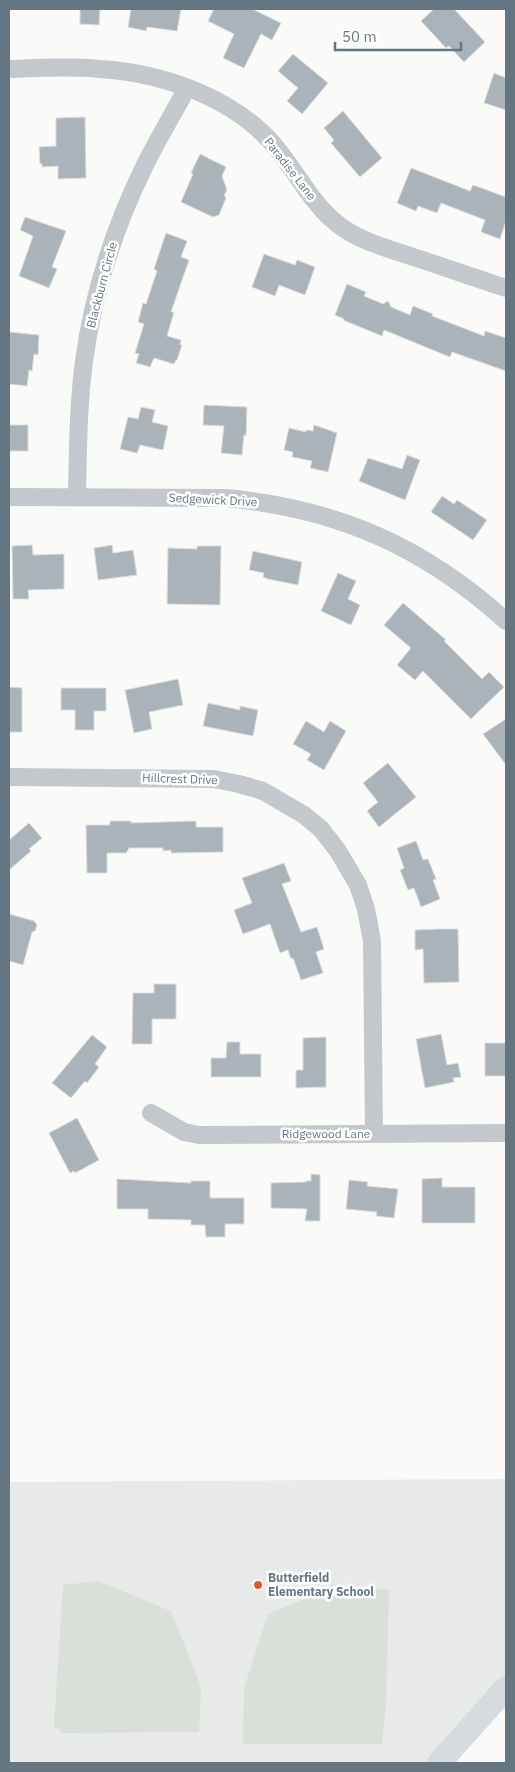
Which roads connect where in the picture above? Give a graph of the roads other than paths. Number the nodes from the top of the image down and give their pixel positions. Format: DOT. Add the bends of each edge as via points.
graph roads {
  1 [pos="9,68"];
  2 [pos="187,88"];
  3 [pos="506,288"];
  4 [pos="9,497"];
  5 [pos="77,497"];
  6 [pos="506,621"];
  7 [pos="9,778"];
  8 [pos="152,1113"];
  9 [pos="506,1132"];
  10 [pos="374,1134"];
  11 [pos="506,1688"];
  12 [pos="439,1763"];
  1 -- 2 [label="street, Paradise Lane" via="100,69 143,74"];
  2 -- 3 [label="street, Paradise Lane" via="246,118 273,144 322,210 343,228 379,245"];
  2 -- 5 [label="street, Blackburn Circle" via="145,165 121,220 96,302 84,359 79,410"];
  4 -- 5 [label="street, Sedgewick Drive"];
  5 -- 6 [label="street, Sedgewick Drive" via="226,498 302,510 356,526 409,550 478,595"];
  7 -- 10 [label="street, Hillcrest Drive" via="214,779 263,791 304,814 321,829 358,885 372,941"];
  8 -- 10 [label="street, Ridgewood Lane" via="184,1132 199,1135"];
  9 -- 10 [label="street, Ridgewood Lane"];
  11 -- 12 [label="main road"];
}
